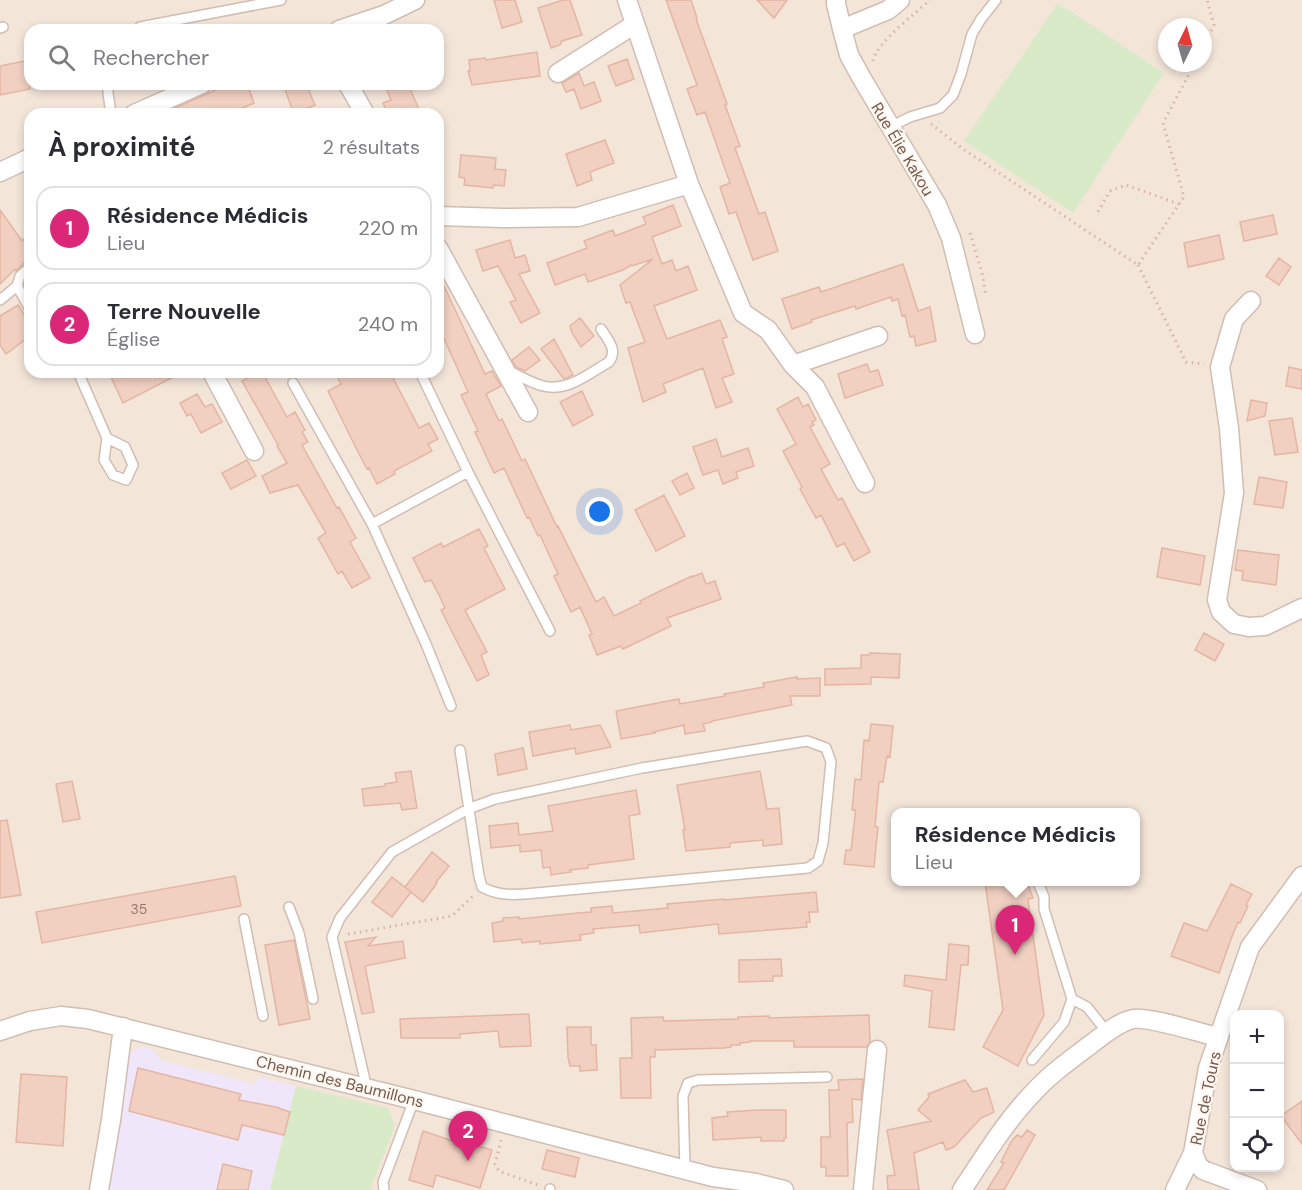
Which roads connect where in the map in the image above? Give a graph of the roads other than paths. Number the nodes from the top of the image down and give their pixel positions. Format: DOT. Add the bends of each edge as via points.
graph roads {
  1 [pos="281,0"];
  2 [pos="415,0"];
  3 [pos="627,0"];
  4 [pos="836,0"];
  5 [pos="900,0"];
  6 [pos="996,0"];
  7 [pos="156,24"];
  8 [pos="357,24"];
  9 [pos="635,24"];
  10 [pos="842,29"];
  11 [pos="558,73"];
  12 [pos="108,90"];
  13 [pos="188,90"];
  14 [pos="351,90"];
  15 [pos="110,108"];
  16 [pos="148,108"];
  17 [pos="362,108"];
  18 [pos="890,127"];
  19 [pos="24,161"];
  20 [pos="0,172"];
  21 [pos="689,184"];
  22 [pos="444,216"];
  23 [pos="444,259"];
  24 [pos="24,272"];
  25 [pos="17,286"];
  26 [pos="24,298"];
  27 [pos="0,300"];
  28 [pos="1251,301"];
  29 [pos="601,329"];
  30 [pos="975,334"];
  31 [pos="878,336"];
  32 [pos="793,365"];
  33 [pos="505,369"];
  34 [pos="81,378"];
  35 [pos="215,378"];
  36 [pos="423,378"];
  37 [pos="293,383"];
  38 [pos="528,412"];
  39 [pos="107,438"];
  40 [pos="254,451"];
  41 [pos="468,472"];
  42 [pos="865,483"];
  43 [pos="372,524"];
  44 [pos="1302,609"];
  45 [pos="550,631"];
  46 [pos="451,706"];
  47 [pos="460,750"];
  48 [pos="468,809"];
  49 [pos="1302,876"];
  50 [pos="1040,886"];
  51 [pos="289,907"];
  52 [pos="244,919"];
  53 [pos="313,999"];
  54 [pos="1072,999"];
  55 [pos="263,1016"];
  56 [pos="123,1027"];
  57 [pos="0,1028"];
  58 [pos="1107,1032"];
  59 [pos="1218,1038"];
  60 [pos="877,1050"];
  61 [pos="1032,1059"];
  62 [pos="827,1077"];
  63 [pos="367,1089"];
  64 [pos="414,1100"];
  65 [pos="1193,1153"];
  66 [pos="685,1170"];
  67 [pos="713,1177"];
  68 [pos="99,1190"];
  69 [pos="384,1190"];
  70 [pos="747,1190"];
  71 [pos="784,1190"];
  72 [pos="863,1190"];
  73 [pos="962,1190"];
  74 [pos="1175,1190"];
  75 [pos="1257,1190"];
  1 -- 7 [label="lane"];
  2 -- 8 [label="street"];
  3 -- 9 [label="street"];
  4 -- 10 [label="street, Rue Élie Kakou"];
  5 -- 10 [label="street" via="888,10"];
  6 -- 18 [label="lane" via="972,34 953,95 940,108"];
  9 -- 11 [label="street"];
  9 -- 21 [label="street"];
  10 -- 18 [label="street, Rue Élie Kakou" via="849,55"];
  12 -- 15 [label="lane"];
  13 -- 16 [label="street"];
  14 -- 17 [label="street"];
  18 -- 30 [label="street, Rue Élie Kakou" via="937,206 951,238"];
  19 -- 20 [label="street"];
  21 -- 22 [label="street" via="578,217"];
  21 -- 32 [label="street" via="743,313 768,330"];
  23 -- 33 [label="street"];
  24 -- 25 [label="lane"];
  25 -- 26 [label="lane"];
  25 -- 27 [label="lane"];
  28 -- 44 [label="street" via="1234,319 1220,367 1234,493 1217,600 1221,612 1234,624 1265,626"];
  29 -- 33 [label="lane" via="613,347 613,356 572,384 556,388 541,385"];
  31 -- 32 [label="street"];
  32 -- 42 [label="street" via="815,387"];
  33 -- 38 [label="street"];
  34 -- 39 [label="lane"];
  35 -- 40 [label="street"];
  36 -- 41 [label="lane"];
  37 -- 43 [label="lane"];
  41 -- 43 [label="lane"];
  41 -- 45 [label="lane"];
  43 -- 46 [label="lane"];
  47 -- 48 [label="lane"];
  48 -- 48 [label="lane" via="482,887 502,895 808,868 819,861 823,843 831,762 826,748 807,741 642,768"];
  48 -- 63 [label="lane" via="392,852 340,918 332,937"];
  49 -- 59 [label="street, Rue de Tours" via="1250,947"];
  50 -- 54 [label="lane"];
  51 -- 53 [label="lane" via="299,933"];
  52 -- 55 [label="lane"];
  54 -- 58 [label="lane" via="1087,1007"];
  54 -- 61 [label="lane" via="1064,1022"];
  56 -- 57 [label="street, Chemin des Baumillons" via="61,1016"];
  56 -- 63 [label="street, Chemin des Baumillons"];
  56 -- 68 [label="street"];
  58 -- 59 [label="street" via="1133,1019"];
  58 -- 73 [label="street" via="1034,1091"];
  59 -- 65 [label="street, Rue de Tours" via="1208,1068"];
  60 -- 72 [label="street"];
  62 -- 66 [label="lane" via="688,1083 683,1096"];
  63 -- 64 [label="street, Chemin des Baumillons"];
  64 -- 66 [label="street, Chemin des Baumillons"];
  64 -- 69 [label="lane" via="383,1182"];
  65 -- 74 [label="street"];
  65 -- 75 [label="street, Rue de Tours" via="1203,1170"];
  66 -- 67 [label="street, Chemin des Baumillons"];
  67 -- 70 [label="street, Chemin des Baumillons"];
  67 -- 71 [label="street, Chemin des Baumillons"];
}
